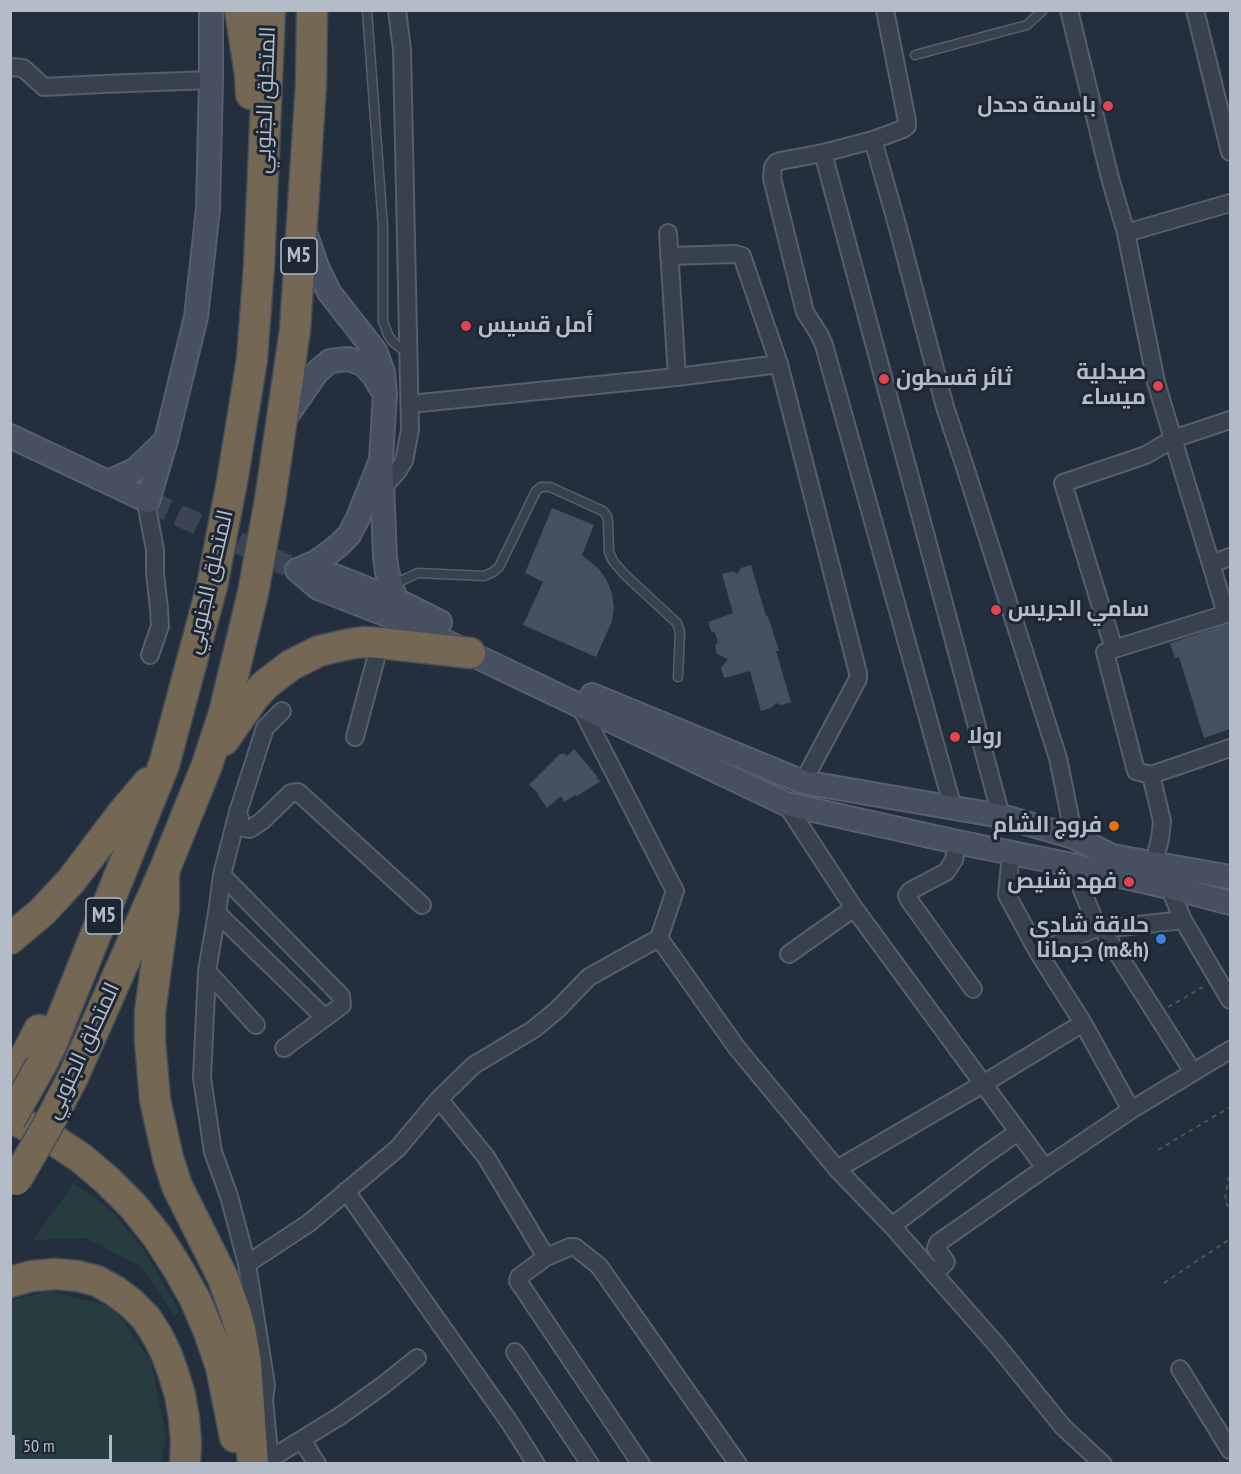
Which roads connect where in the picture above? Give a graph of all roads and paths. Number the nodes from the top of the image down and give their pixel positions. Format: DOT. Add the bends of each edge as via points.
graph roads {
  1 [pos="211,10"];
  2 [pos="240,10"];
  3 [pos="270,10"];
  4 [pos="312,10"];
  5 [pos="320,10"];
  6 [pos="367,10"];
  7 [pos="397,10"];
  8 [pos="885,10"];
  9 [pos="1043,10"];
  10 [pos="1068,10"];
  11 [pos="1195,10"];
  12 [pos="915,55"];
  13 [pos="10,67"];
  14 [pos="211,80"];
  15 [pos="311,84"];
  16 [pos="873,140"];
  17 [pos="1230,152"];
  18 [pos="823,153"];
  19 [pos="1230,203"];
  20 [pos="302,224"];
  21 [pos="668,233"];
  22 [pos="1126,233"];
  23 [pos="669,256"];
  24 [pos="259,266"];
  25 [pos="409,354"];
  26 [pos="779,364"];
  27 [pos="677,377"];
  28 [pos="385,394"];
  29 [pos="410,404"];
  30 [pos="1230,420"];
  31 [pos="281,425"];
  32 [pos="10,436"];
  33 [pos="1173,439"];
  34 [pos="166,440"];
  35 [pos="381,459"];
  36 [pos="108,482"];
  37 [pos="383,487"];
  38 [pos="148,501"];
  39 [pos="1230,557"];
  40 [pos="1210,564"];
  41 [pos="297,570"];
  42 [pos="393,592"];
  43 [pos="380,643"];
  44 [pos="1114,650"];
  45 [pos="470,653"];
  46 [pos="150,655"];
  47 [pos="678,677"];
  48 [pos="580,706"];
  49 [pos="282,711"];
  50 [pos="355,737"];
  51 [pos="1230,748"];
  52 [pos="164,765"];
  53 [pos="207,765"];
  54 [pos="1151,775"];
  55 [pos="803,782"];
  56 [pos="850,791"];
  57 [pos="786,804"];
  58 [pos="954,808"];
  59 [pos="238,812"];
  60 [pos="842,816"];
  61 [pos="1000,816"];
  62 [pos="1074,837"];
  63 [pos="957,842"];
  64 [pos="1011,853"];
  65 [pos="1154,863"];
  66 [pos="1072,865"];
  67 [pos="164,871"];
  68 [pos="222,875"];
  69 [pos="1230,877"];
  70 [pos="1169,887"];
  71 [pos="1230,903"];
  72 [pos="422,905"];
  73 [pos="854,908"];
  74 [pos="217,913"];
  75 [pos="1183,920"];
  76 [pos="1099,928"];
  77 [pos="659,938"];
  78 [pos="10,939"];
  79 [pos="1038,952"];
  80 [pos="789,954"];
  81 [pos="207,971"];
  82 [pos="1218,978"];
  83 [pos="973,989"];
  84 [pos="1230,1000"];
  85 [pos="1156,1014"];
  86 [pos="324,1018"];
  87 [pos="1083,1023"];
  88 [pos="256,1025"];
  89 [pos="284,1048"];
  90 [pos="1230,1050"];
  91 [pos="24,1072"];
  92 [pos="1193,1072"];
  93 [pos="983,1084"];
  94 [pos="439,1099"];
  95 [pos="1230,1107"];
  96 [pos="1131,1110"];
  97 [pos="10,1119"];
  98 [pos="1018,1132"];
  99 [pos="1158,1150"];
  100 [pos="1045,1168"];
  101 [pos="837,1169"];
  102 [pos="1230,1177"];
  103 [pos="13,1185"];
  104 [pos="346,1191"];
  105 [pos="1230,1210"];
  106 [pos="892,1226"];
  107 [pos="1230,1239"];
  108 [pos="546,1257"];
  109 [pos="247,1264"];
  110 [pos="934,1274"];
  111 [pos="10,1282"];
  112 [pos="1164,1283"];
  113 [pos="515,1352"];
  114 [pos="417,1358"];
  115 [pos="1180,1369"];
  116 [pos="257,1406"];
  117 [pos="302,1440"];
  118 [pos="1230,1450"];
  119 [pos="264,1462"];
  120 [pos="185,1464"];
  121 [pos="239,1464"];
  122 [pos="317,1464"];
  123 [pos="536,1464"];
  124 [pos="590,1464"];
  125 [pos="641,1464"];
  126 [pos="738,1464"];
  127 [pos="1103,1464"];
  1 -- 14 [label="main road"];
  2 -- 24 [label="highway" via="250,75"];
  3 -- 24 [label="highway, المتحلق الجنوبي / M5"];
  4 -- 15 [label="highway, المتحلق الجنوبي / M5"];
  5 -- 15 [label="highway"];
  6 -- 25 [label="lane" via="382,227 383,321 393,342"];
  7 -- 25 [label="street" via="402,50"];
  8 -- 16 [label="street" via="908,123 903,129"];
  9 -- 12 [label="lane" via="1027,25"];
  10 -- 22 [label="street"];
  11 -- 17 [label="street"];
  13 -- 14 [label="street" via="23,68 44,87"];
  14 -- 34 [label="main road" via="208,209 196,317"];
  15 -- 20 [label="highway, المتحلق الجنوبي / M5"];
  16 -- 18 [label="street"];
  16 -- 62 [label="street" via="945,407 1058,758"];
  18 -- 58 [label="street" via="780,161 773,167 771,178 805,312 824,345"];
  18 -- 61 [label="street"];
  19 -- 22 [label="street"];
  20 -- 28 [label="main road, المتحلق الجنوبي" via="329,291 375,351 383,372"];
  20 -- 31 [label="highway, المتحلق الجنوبي / M5" via="295,330"];
  21 -- 23 [label="street"];
  22 -- 33 [label="street" via="1156,382"];
  23 -- 26 [label="street" via="742,256"];
  23 -- 27 [label="street"];
  24 -- 52 [label="highway, المتحلق الجنوبي / M5, bridge" via="252,359 233,476 212,586"];
  25 -- 29 [label="street"];
  26 -- 27 [label="street"];
  26 -- 55 [label="street" via="858,673"];
  27 -- 29 [label="street"];
  28 -- 31 [label="main road, المتحلق الجنوبي" via="363,364 348,359 330,361 317,372"];
  28 -- 35 [label="main road"];
  29 -- 37 [label="street" via="404,461"];
  30 -- 33 [label="street"];
  31 -- 53 [label="highway, المتحلق الجنوبي / M5, bridge" via="253,593"];
  32 -- 36 [label="main road"];
  33 -- 40 [label="street"];
  33 -- 44 [label="street" via="1146,455 1063,483"];
  34 -- 36 [label="main road" via="135,470"];
  34 -- 38 [label="main road"];
  35 -- 37 [label="main road"];
  35 -- 41 [label="main road" via="349,535 329,554"];
  36 -- 38 [label="main road"];
  37 -- 42 [label="main road" via="385,557"];
  38 -- 46 [label="street" via="160,626"];
  39 -- 40 [label="street"];
  40 -- 44 [label="street" via="1226,614"];
  41 -- 42 [label="main road" via="327,573"];
  41 -- 45 [label="main road" via="318,588 387,613"];
  42 -- 47 [label="lane" via="418,573 484,576 493,572 536,491 550,487 603,510 609,522 609,552 613,561 677,623"];
  42 -- 55 [label="main road" via="477,641 583,692"];
  43 -- 45 [label="highway"];
  43 -- 50 [label="street"];
  43 -- 53 [label="highway" via="326,649 277,674 254,697"];
  44 -- 54 [label="street" via="1105,652 1136,771"];
  45 -- 48 [label="main road"];
  48 -- 57 [label="main road"];
  48 -- 77 [label="street" via="675,891"];
  49 -- 59 [label="street" via="265,728"];
  51 -- 54 [label="street"];
  52 -- 78 [label="highway" via="71,881"];
  52 -- 91 [label="highway, المتحلق الجنوبي / M5" via="52,1043"];
  53 -- 67 [label="highway, المتحلق الجنوبي / M5"];
  54 -- 65 [label="street" via="1162,821"];
  55 -- 56 [label="main road"];
  56 -- 58 [label="main road"];
  56 -- 60 [label="main road"];
  57 -- 60 [label="main road"];
  57 -- 73 [label="street"];
  58 -- 61 [label="main road"];
  59 -- 68 [label="street"];
  59 -- 72 [label="street" via="241,824 250,829 291,792 298,792"];
  60 -- 63 [label="main road"];
  61 -- 62 [label="main road"];
  62 -- 65 [label="main road" via="1113,856"];
  63 -- 64 [label="main road"];
  63 -- 83 [label="street" via="954,860 946,872 907,895"];
  64 -- 66 [label="main road"];
  64 -- 79 [label="street" via="1007,895"];
  65 -- 69 [label="main road"];
  66 -- 70 [label="main road"];
  66 -- 76 [label="street"];
  67 -- 103 [label="highway, المتحلق الجنوبي / M5, bridge" via="73,1077"];
  67 -- 116 [label="highway" via="164,909 150,1012 155,1100 177,1186 223,1278 235,1311"];
  68 -- 74 [label="street"];
  68 -- 86 [label="street" via="341,996 342,1005"];
  70 -- 71 [label="main road"];
  70 -- 75 [label="street"];
  73 -- 80 [label="street"];
  73 -- 93 [label="street"];
  74 -- 81 [label="street"];
  74 -- 86 [label="street"];
  75 -- 76 [label="street"];
  75 -- 82 [label="street"];
  76 -- 79 [label="street"];
  76 -- 85 [label="street"];
  77 -- 94 [label="street" via="589,977 534,1029 474,1065"];
  77 -- 101 [label="street" via="737,1048"];
  79 -- 87 [label="street"];
  81 -- 88 [label="street"];
  81 -- 109 [label="street" via="201,1077 213,1152"];
  82 -- 84 [label="street"];
  82 -- 85 [label="path"];
  85 -- 92 [label="street"];
  86 -- 89 [label="street"];
  87 -- 93 [label="street"];
  87 -- 96 [label="street"];
  90 -- 92 [label="street"];
  91 -- 97 [label="highway, المتحلق الجنوبي / M5, bridge"];
  92 -- 96 [label="street"];
  93 -- 98 [label="street"];
  93 -- 101 [label="street"];
  94 -- 104 [label="street" via="398,1148"];
  94 -- 108 [label="street" via="486,1157"];
  95 -- 99 [label="path"];
  96 -- 100 [label="street"];
  97 -- 121 [label="highway" via="81,1158 134,1207 157,1236 195,1299 209,1332 221,1367"];
  98 -- 100 [label="street"];
  98 -- 106 [label="street"];
  100 -- 110 [label="street" via="938,1244 936,1248 946,1262"];
  101 -- 106 [label="street"];
  102 -- 105 [label="path" via="1225,1200"];
  104 -- 109 [label="street" via="309,1223"];
  104 -- 123 [label="street"];
  106 -- 110 [label="street"];
  107 -- 112 [label="path"];
  108 -- 125 [label="street" via="518,1281"];
  108 -- 126 [label="street" via="575,1247 599,1266"];
  109 -- 116 [label="street" via="266,1385"];
  110 -- 127 [label="street" via="1063,1427"];
  111 -- 120 [label="highway" via="55,1274 98,1281 146,1318 166,1353 180,1395"];
  113 -- 124 [label="street"];
  114 -- 117 [label="street"];
  115 -- 118 [label="street"];
  116 -- 119 [label="highway"];
  117 -- 119 [label="street"];
  117 -- 122 [label="street"];
}
